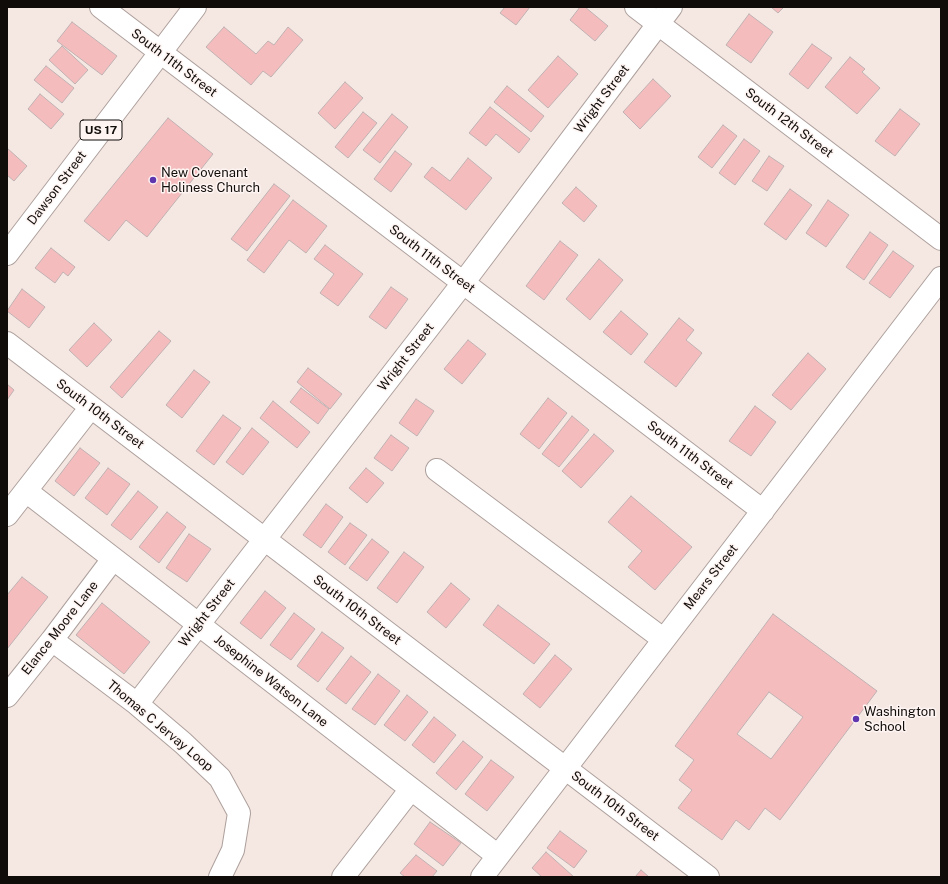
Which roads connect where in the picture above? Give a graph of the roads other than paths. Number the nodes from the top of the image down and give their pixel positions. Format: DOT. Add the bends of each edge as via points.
graph roads {
  1 [pos="102,7"];
  2 [pos="195,7"];
  3 [pos="636,7"];
  4 [pos="665,15"];
  5 [pos="161,52"];
  6 [pos="941,239"];
  7 [pos="7,254"];
  8 [pos="941,278"];
  9 [pos="463,282"];
  10 [pos="7,343"];
  11 [pos="91,407"];
  12 [pos="437,470"];
  13 [pos="26,491"];
  14 [pos="763,511"];
  15 [pos="7,515"];
  16 [pos="264,539"];
  17 [pos="113,559"];
  18 [pos="198,625"];
  19 [pos="663,639"];
  20 [pos="52,640"];
  21 [pos="7,696"];
  22 [pos="137,704"];
  23 [pos="564,768"];
  24 [pos="411,789"];
  25 [pos="498,856"];
  26 [pos="220,877"];
  27 [pos="343,877"];
  28 [pos="482,877"];
  29 [pos="708,877"];
  1 -- 5 [label="street, South 11th Street"];
  2 -- 5 [label="street, Dawson Street / US 17"];
  3 -- 4 [label="street, South 12th Street"];
  4 -- 6 [label="street, South 12th Street"];
  4 -- 9 [label="street, Wright Street"];
  5 -- 7 [label="street, Dawson Street / US 17"];
  5 -- 9 [label="street, South 11th Street"];
  8 -- 14 [label="street, Mears Street"];
  9 -- 14 [label="street, South 11th Street"];
  9 -- 16 [label="street, Wright Street"];
  10 -- 11 [label="street, South 10th Street"];
  11 -- 13 [label="street"];
  11 -- 16 [label="street, South 10th Street"];
  12 -- 19 [label="street"];
  13 -- 15 [label="street"];
  13 -- 17 [label="street, Josephine Watson Lane"];
  14 -- 19 [label="street, Mears Street"];
  16 -- 18 [label="street, Wright Street"];
  16 -- 23 [label="street, South 10th Street"];
  17 -- 18 [label="street, Josephine Watson Lane"];
  17 -- 20 [label="street, Elance Moore Lane"];
  18 -- 22 [label="street, Wright Street"];
  18 -- 24 [label="street, Josephine Watson Lane"];
  19 -- 23 [label="street, Mears Street"];
  20 -- 21 [label="street, Elance Moore Lane"];
  20 -- 22 [label="street, Thomas C Jervay Loop"];
  22 -- 26 [label="street, Thomas C Jervay Loop" via="220,778 239,813 232,850"];
  23 -- 25 [label="street, Mears Street"];
  23 -- 29 [label="street, South 10th Street"];
  24 -- 25 [label="street, Josephine Watson Lane"];
  24 -- 27 [label="street"];
  25 -- 28 [label="street, Mears Street"];
}
